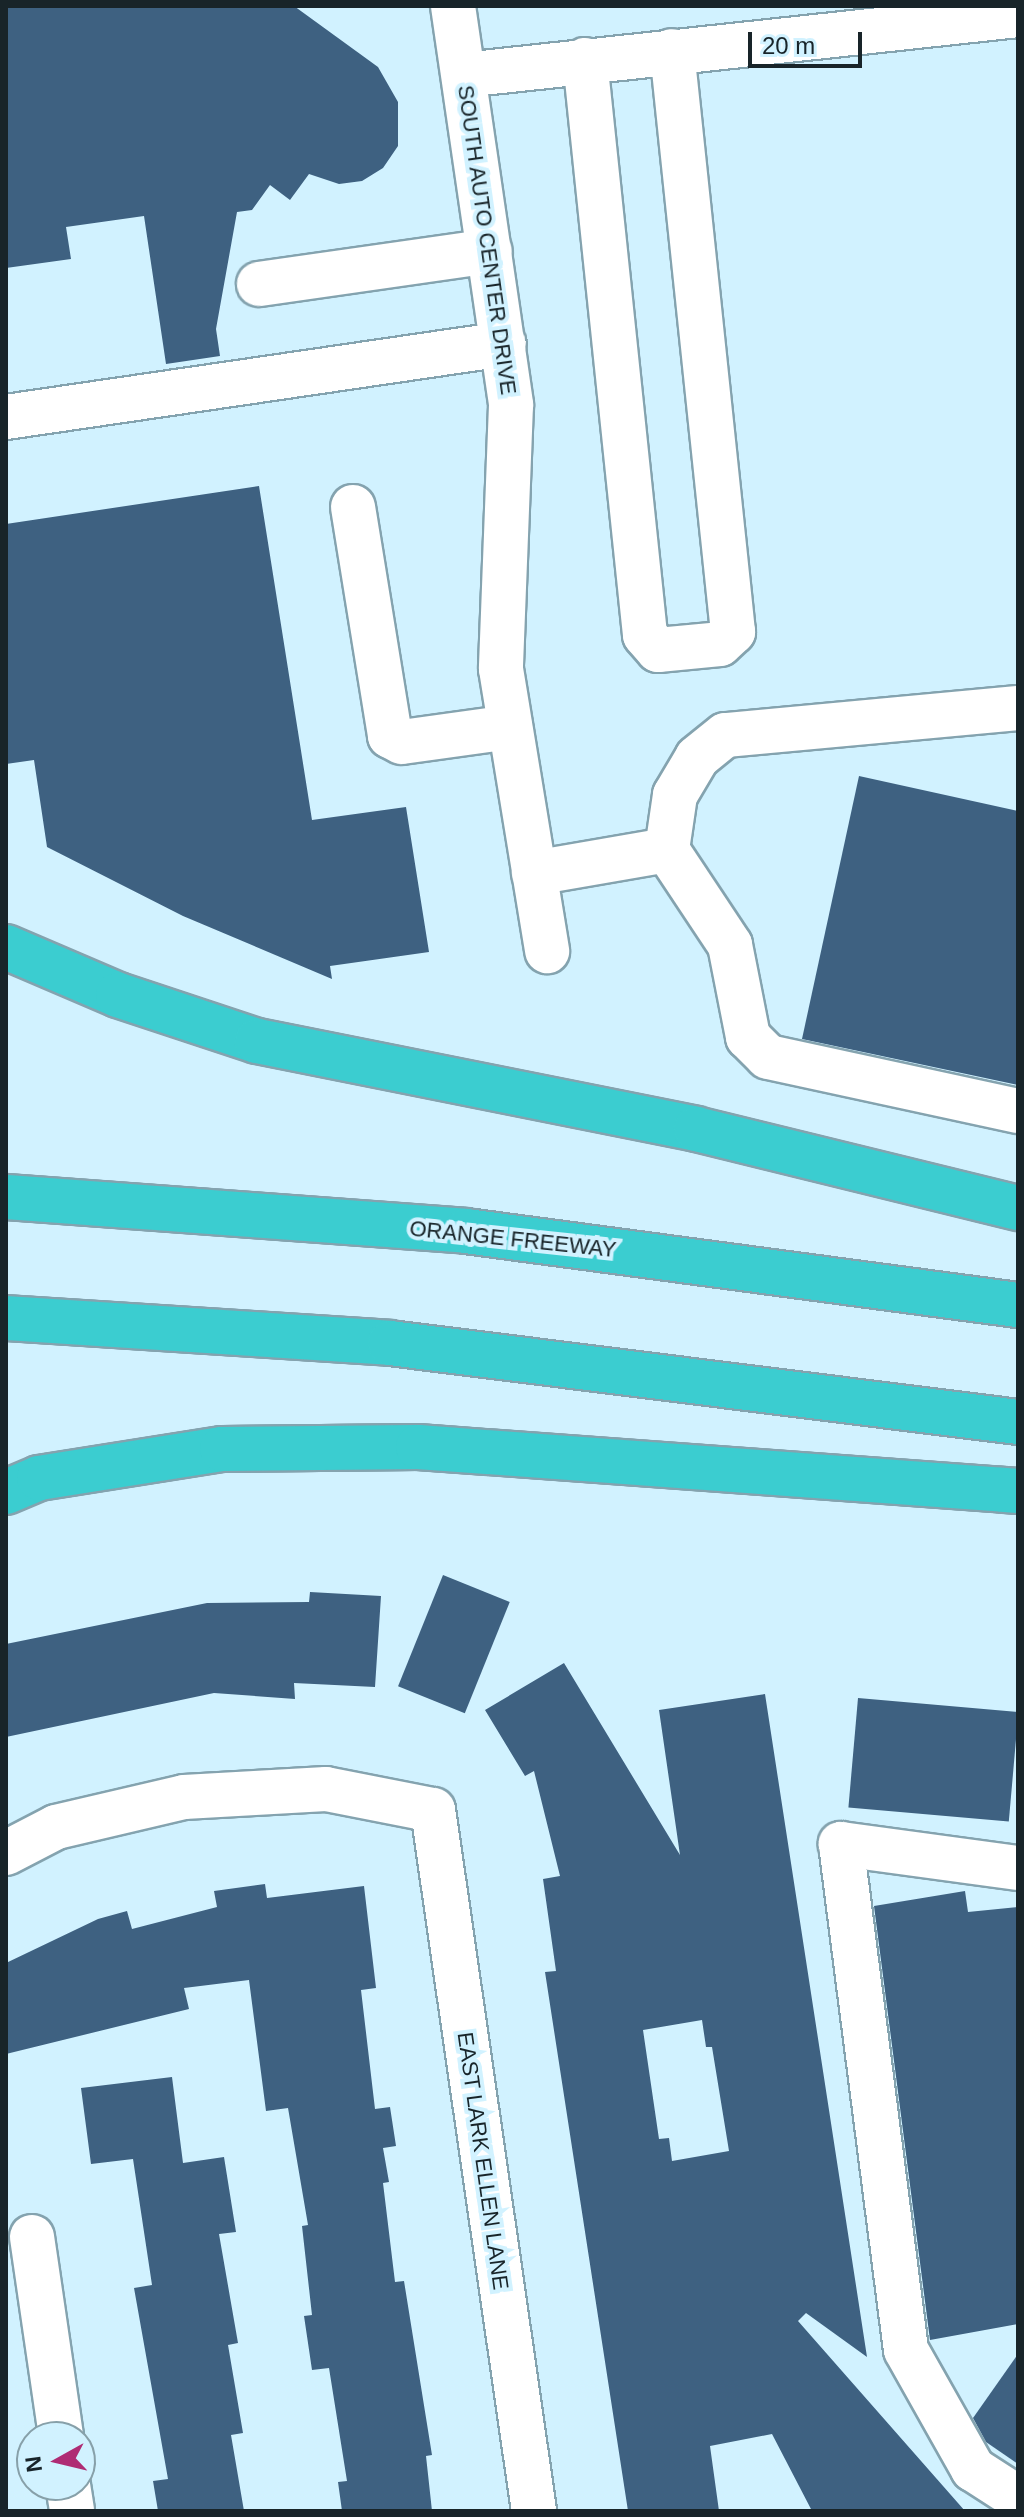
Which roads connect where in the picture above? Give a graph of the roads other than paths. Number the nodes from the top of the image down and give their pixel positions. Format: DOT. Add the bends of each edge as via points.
graph roads {
  1 [pos="453,6"];
  2 [pos="1018,15"];
  3 [pos="672,51"];
  4 [pos="585,60"];
  5 [pos="464,75"];
  6 [pos="490,251"];
  7 [pos="259,284"];
  8 [pos="504,344"];
  9 [pos="6,417"];
  10 [pos="353,507"];
  11 [pos="1018,708"];
  12 [pos="510,727"];
  13 [pos="667,850"];
  14 [pos="534,873"];
  15 [pos="6,947"];
  16 [pos="547,951"];
  17 [pos="1018,1111"];
  18 [pos="6,1197"];
  19 [pos="1018,1208"];
  20 [pos="1018,1305"];
  21 [pos="6,1318"];
  22 [pos="1018,1422"];
  23 [pos="1018,1491"];
  24 [pos="6,1492"];
  25 [pos="6,1853"];
  26 [pos="1018,1868"];
  27 [pos="32,2237"];
  28 [pos="59,2421"];
  29 [pos="1018,2498"];
  30 [pos="534,2511"];
  1 -- 5 [label="street, SOUTH AUTO CENTER DRIVE"];
  2 -- 3 [label="street"];
  3 -- 4 [label="street"];
  3 -- 4 [label="street" via="733,632 720,644 658,650 645,635"];
  4 -- 5 [label="street"];
  5 -- 6 [label="street, SOUTH AUTO CENTER DRIVE"];
  6 -- 7 [label="street"];
  6 -- 8 [label="street, SOUTH AUTO CENTER DRIVE"];
  8 -- 9 [label="street"];
  8 -- 12 [label="street, SOUTH AUTO CENTER DRIVE" via="511,405 501,669"];
  10 -- 12 [label="street" via="390,736 402,742"];
  11 -- 13 [label="street" via="725,735 697,758 675,795"];
  12 -- 14 [label="street, SOUTH AUTO CENTER DRIVE"];
  13 -- 14 [label="street"];
  13 -- 17 [label="street" via="730,945 748,1037 768,1057"];
  14 -- 16 [label="street, SOUTH AUTO CENTER DRIVE"];
  15 -- 19 [label="highway" via="118,995 257,1041 696,1129"];
  18 -- 20 [label="highway, ORANGE FREEWAY" via="466,1231"];
  21 -- 22 [label="highway" via="390,1343"];
  23 -- 24 [label="highway" via="418,1447 222,1449 39,1478"];
  25 -- 30 [label="street, EAST LARK ELLEN LANE" via="56,1827 184,1797 326,1789 433,1810"];
  26 -- 29 [label="street" via="841,1844 906,2350 973,2469"];
  27 -- 28 [label="street"];
}
